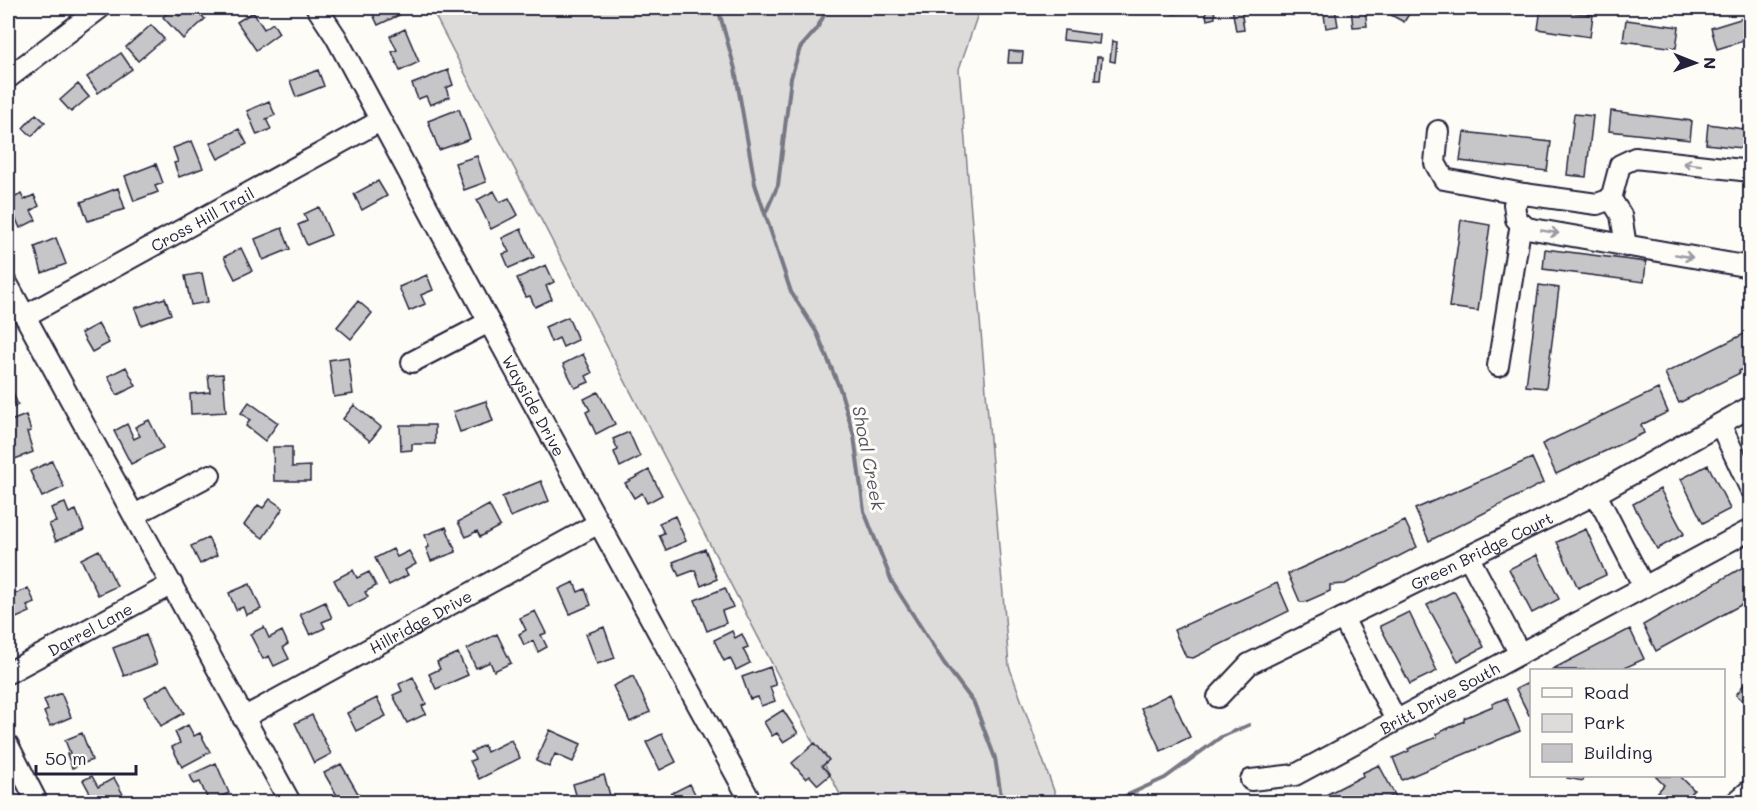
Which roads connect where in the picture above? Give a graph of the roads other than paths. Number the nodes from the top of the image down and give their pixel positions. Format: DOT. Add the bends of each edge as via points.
graph roads {
  1 [pos="100,8"];
  2 [pos="317,8"];
  3 [pos="8,78"];
  4 [pos="380,121"];
  5 [pos="1438,131"];
  6 [pos="1750,171"];
  7 [pos="1524,194"];
  8 [pos="1611,199"];
  9 [pos="1521,224"];
  10 [pos="1626,246"];
  11 [pos="1750,267"];
  12 [pos="8,285"];
  13 [pos="25,316"];
  14 [pos="489,322"];
  15 [pos="412,362"];
  16 [pos="1498,366"];
  17 [pos="1750,407"];
  18 [pos="1720,424"];
  19 [pos="210,475"];
  20 [pos="1750,488"];
  21 [pos="1596,494"];
  22 [pos="134,515"];
  23 [pos="598,523"];
  24 [pos="1750,530"];
  25 [pos="1468,556"];
  26 [pos="172,584"];
  27 [pos="1644,587"];
  28 [pos="1343,618"];
  29 [pos="1520,654"];
  30 [pos="8,673"];
  31 [pos="1218,698"];
  32 [pos="243,718"];
  33 [pos="1396,720"];
  34 [pos="8,745"];
  35 [pos="1251,780"];
  36 [pos="1750,790"];
  37 [pos="38,802"];
  38 [pos="290,802"];
  39 [pos="751,802"];
  40 [pos="1736,802"];
  1 -- 3 [label="street"];
  2 -- 4 [label="street, Wayside Drive"];
  4 -- 13 [label="street, Cross Hill Trail"];
  4 -- 14 [label="street, Wayside Drive"];
  5 -- 7 [label="street" via="1435,163 1444,179"];
  6 -- 8 [label="street, one-way" via="1635,158 1620,165"];
  7 -- 8 [label="street" via="1597,204"];
  7 -- 9 [label="street" via="1514,204 1516,219"];
  8 -- 10 [label="street" via="1621,215"];
  9 -- 10 [label="street, one-way"];
  9 -- 16 [label="street"];
  10 -- 11 [label="street, one-way"];
  12 -- 13 [label="street"];
  13 -- 22 [label="street"];
  14 -- 15 [label="street"];
  14 -- 23 [label="street, Wayside Drive"];
  17 -- 18 [label="street, Green Bridge Court"];
  18 -- 20 [label="street"];
  18 -- 21 [label="street, Green Bridge Court"];
  19 -- 22 [label="street"];
  21 -- 25 [label="street, Green Bridge Court"];
  21 -- 27 [label="street"];
  22 -- 26 [label="street"];
  23 -- 32 [label="street, Hillridge Drive"];
  23 -- 39 [label="street, Wayside Drive"];
  24 -- 27 [label="street, Britt Drive South"];
  25 -- 28 [label="street, Green Bridge Court"];
  25 -- 29 [label="street"];
  26 -- 30 [label="street, Darrel Lane"];
  26 -- 32 [label="street"];
  27 -- 29 [label="street, Britt Drive South"];
  28 -- 31 [label="street, Green Bridge Court" via="1248,664"];
  28 -- 33 [label="street"];
  29 -- 33 [label="street, Britt Drive South"];
  32 -- 38 [label="street"];
  33 -- 35 [label="street, Britt Drive South" via="1296,775"];
  34 -- 37 [label="street"];
  36 -- 40 [label="street"];
}
